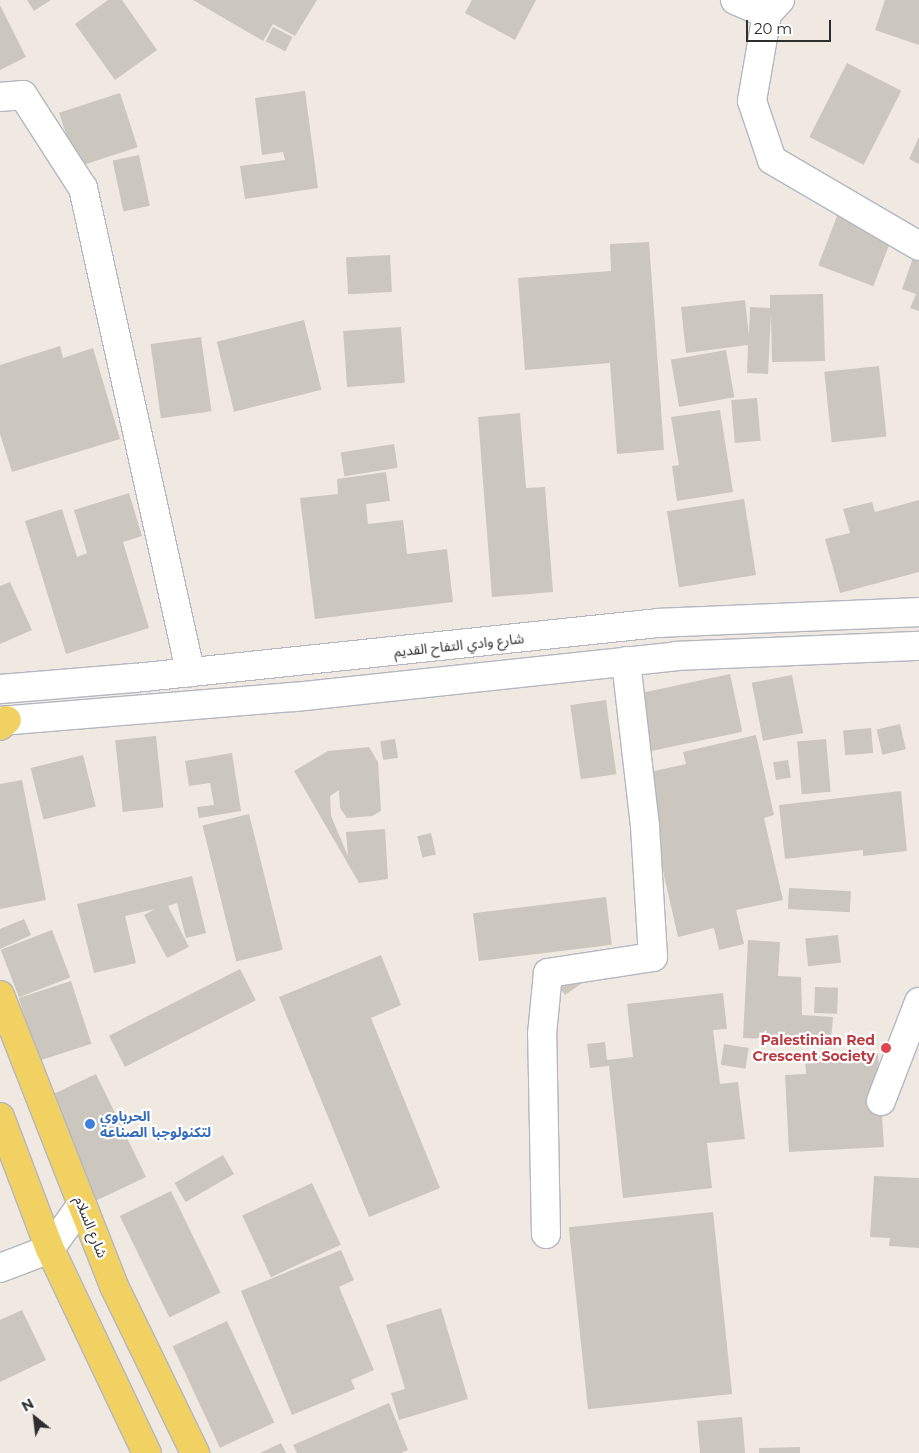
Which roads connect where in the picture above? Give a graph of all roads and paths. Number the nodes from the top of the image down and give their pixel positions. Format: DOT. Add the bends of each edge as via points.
graph roads {
  1 [pos="735,0"];
  2 [pos="774,7"];
  3 [pos="0,96"];
  4 [pos="919,246"];
  5 [pos="919,612"];
  6 [pos="919,646"];
  7 [pos="626,661"];
  8 [pos="190,672"];
  9 [pos="0,689"];
  10 [pos="2,722"];
  11 [pos="0,995"];
  12 [pos="919,1002"];
  13 [pos="881,1101"];
  14 [pos="0,1117"];
  15 [pos="82,1204"];
  16 [pos="546,1234"];
  17 [pos="50,1249"];
  18 [pos="0,1268"];
  19 [pos="147,1453"];
  20 [pos="194,1453"];
  1 -- 2 [label="street"];
  2 -- 4 [label="street" via="752,101 772,160"];
  3 -- 8 [label="street" via="23,95 83,188"];
  5 -- 8 [label="street, شارع وادي التفاح القديم" via="658,623"];
  6 -- 7 [label="street" via="840,647"];
  7 -- 10 [label="street" via="295,697"];
  7 -- 16 [label="street" via="645,826 654,957 548,973 542,1034"];
  8 -- 9 [label="street, شارع وادي التفاح القديم"];
  11 -- 15 [label="main road, شارع السلام"];
  12 -- 13 [label="street"];
  14 -- 17 [label="main road"];
  15 -- 17 [label="street"];
  15 -- 20 [label="main road, شارع السلام" via="114,1286"];
  17 -- 18 [label="street"];
  17 -- 19 [label="main road"];
}
